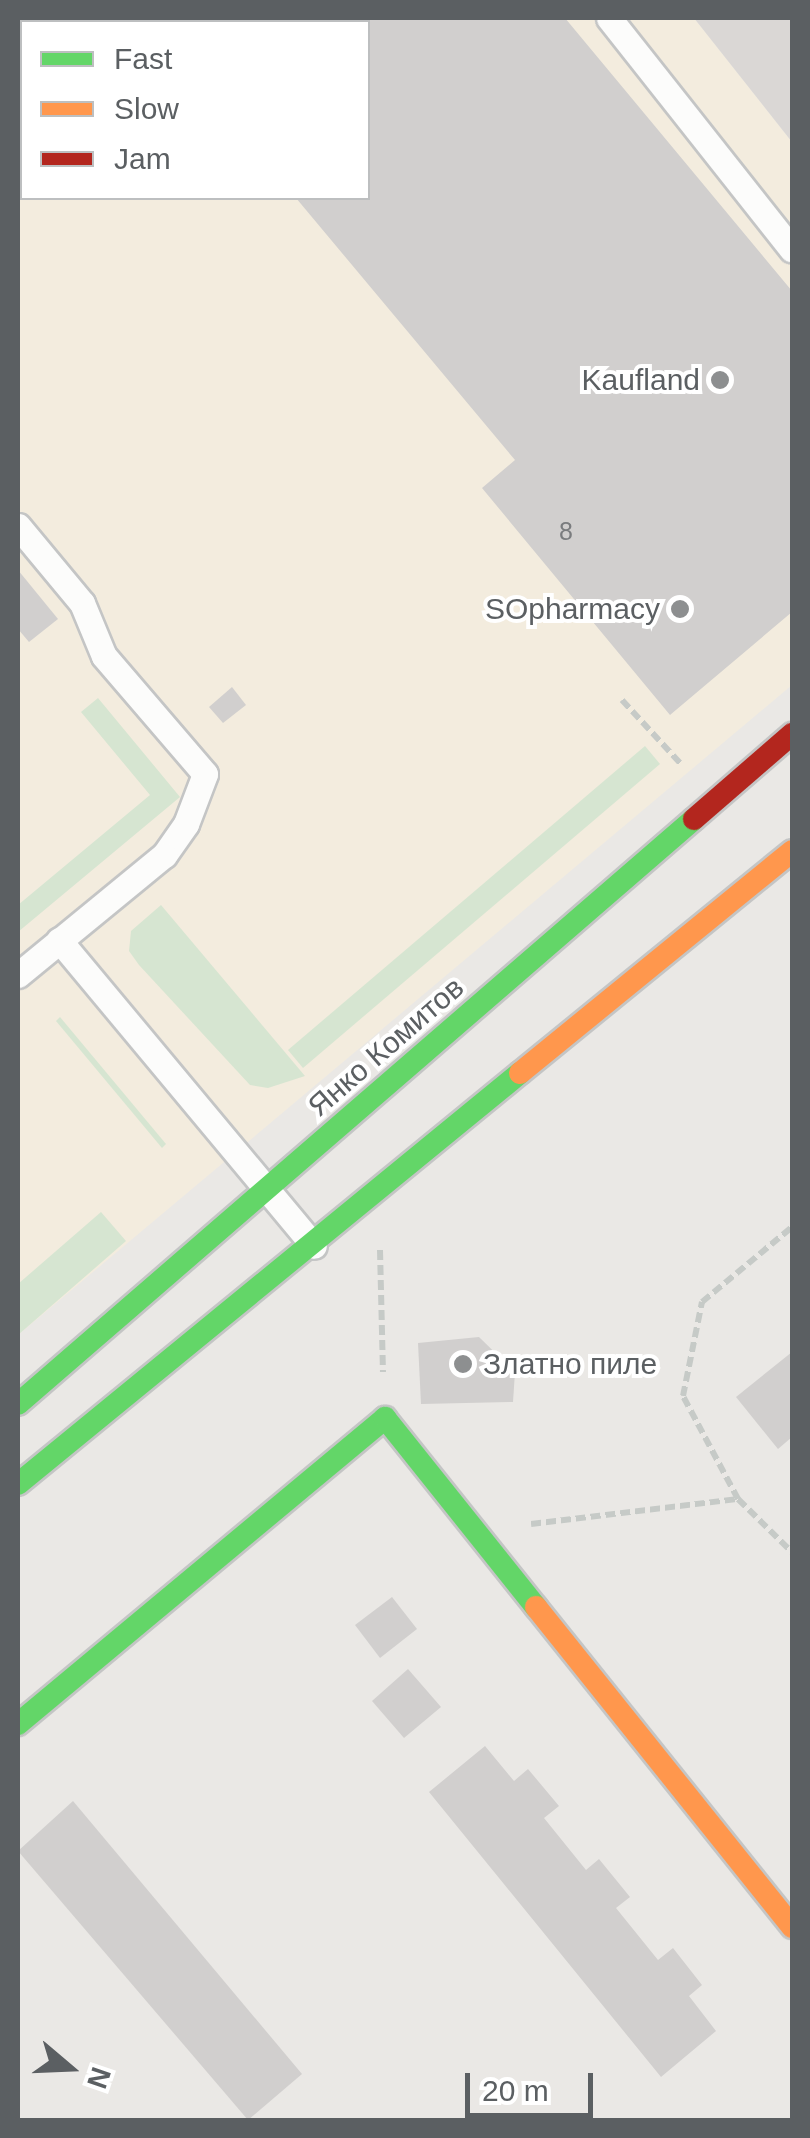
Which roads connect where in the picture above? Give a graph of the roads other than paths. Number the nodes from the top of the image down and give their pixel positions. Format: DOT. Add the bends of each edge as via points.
graph roads {
  1 [pos="609,18"];
  2 [pos="792,250"];
  3 [pos="18,526"];
  4 [pos="792,734"];
  5 [pos="792,851"];
  6 [pos="59,940"];
  7 [pos="18,974"];
  8 [pos="267,1190"];
  9 [pos="314,1246"];
  10 [pos="18,1404"];
  11 [pos="18,1484"];
  12 [pos="18,1724"];
  13 [pos="792,1927"];
  1 -- 2 [label="lane"];
  3 -- 6 [label="lane" via="82,603 104,656 205,774 186,824 164,854"];
  4 -- 8 [label="main road, Янко Комитов"];
  5 -- 9 [label="main road"];
  6 -- 7 [label="lane"];
  6 -- 8 [label="lane"];
  8 -- 9 [label="lane"];
  8 -- 10 [label="main road, Янко Комитов"];
  9 -- 11 [label="main road"];
  12 -- 13 [label="main road" via="385,1418"];
}
